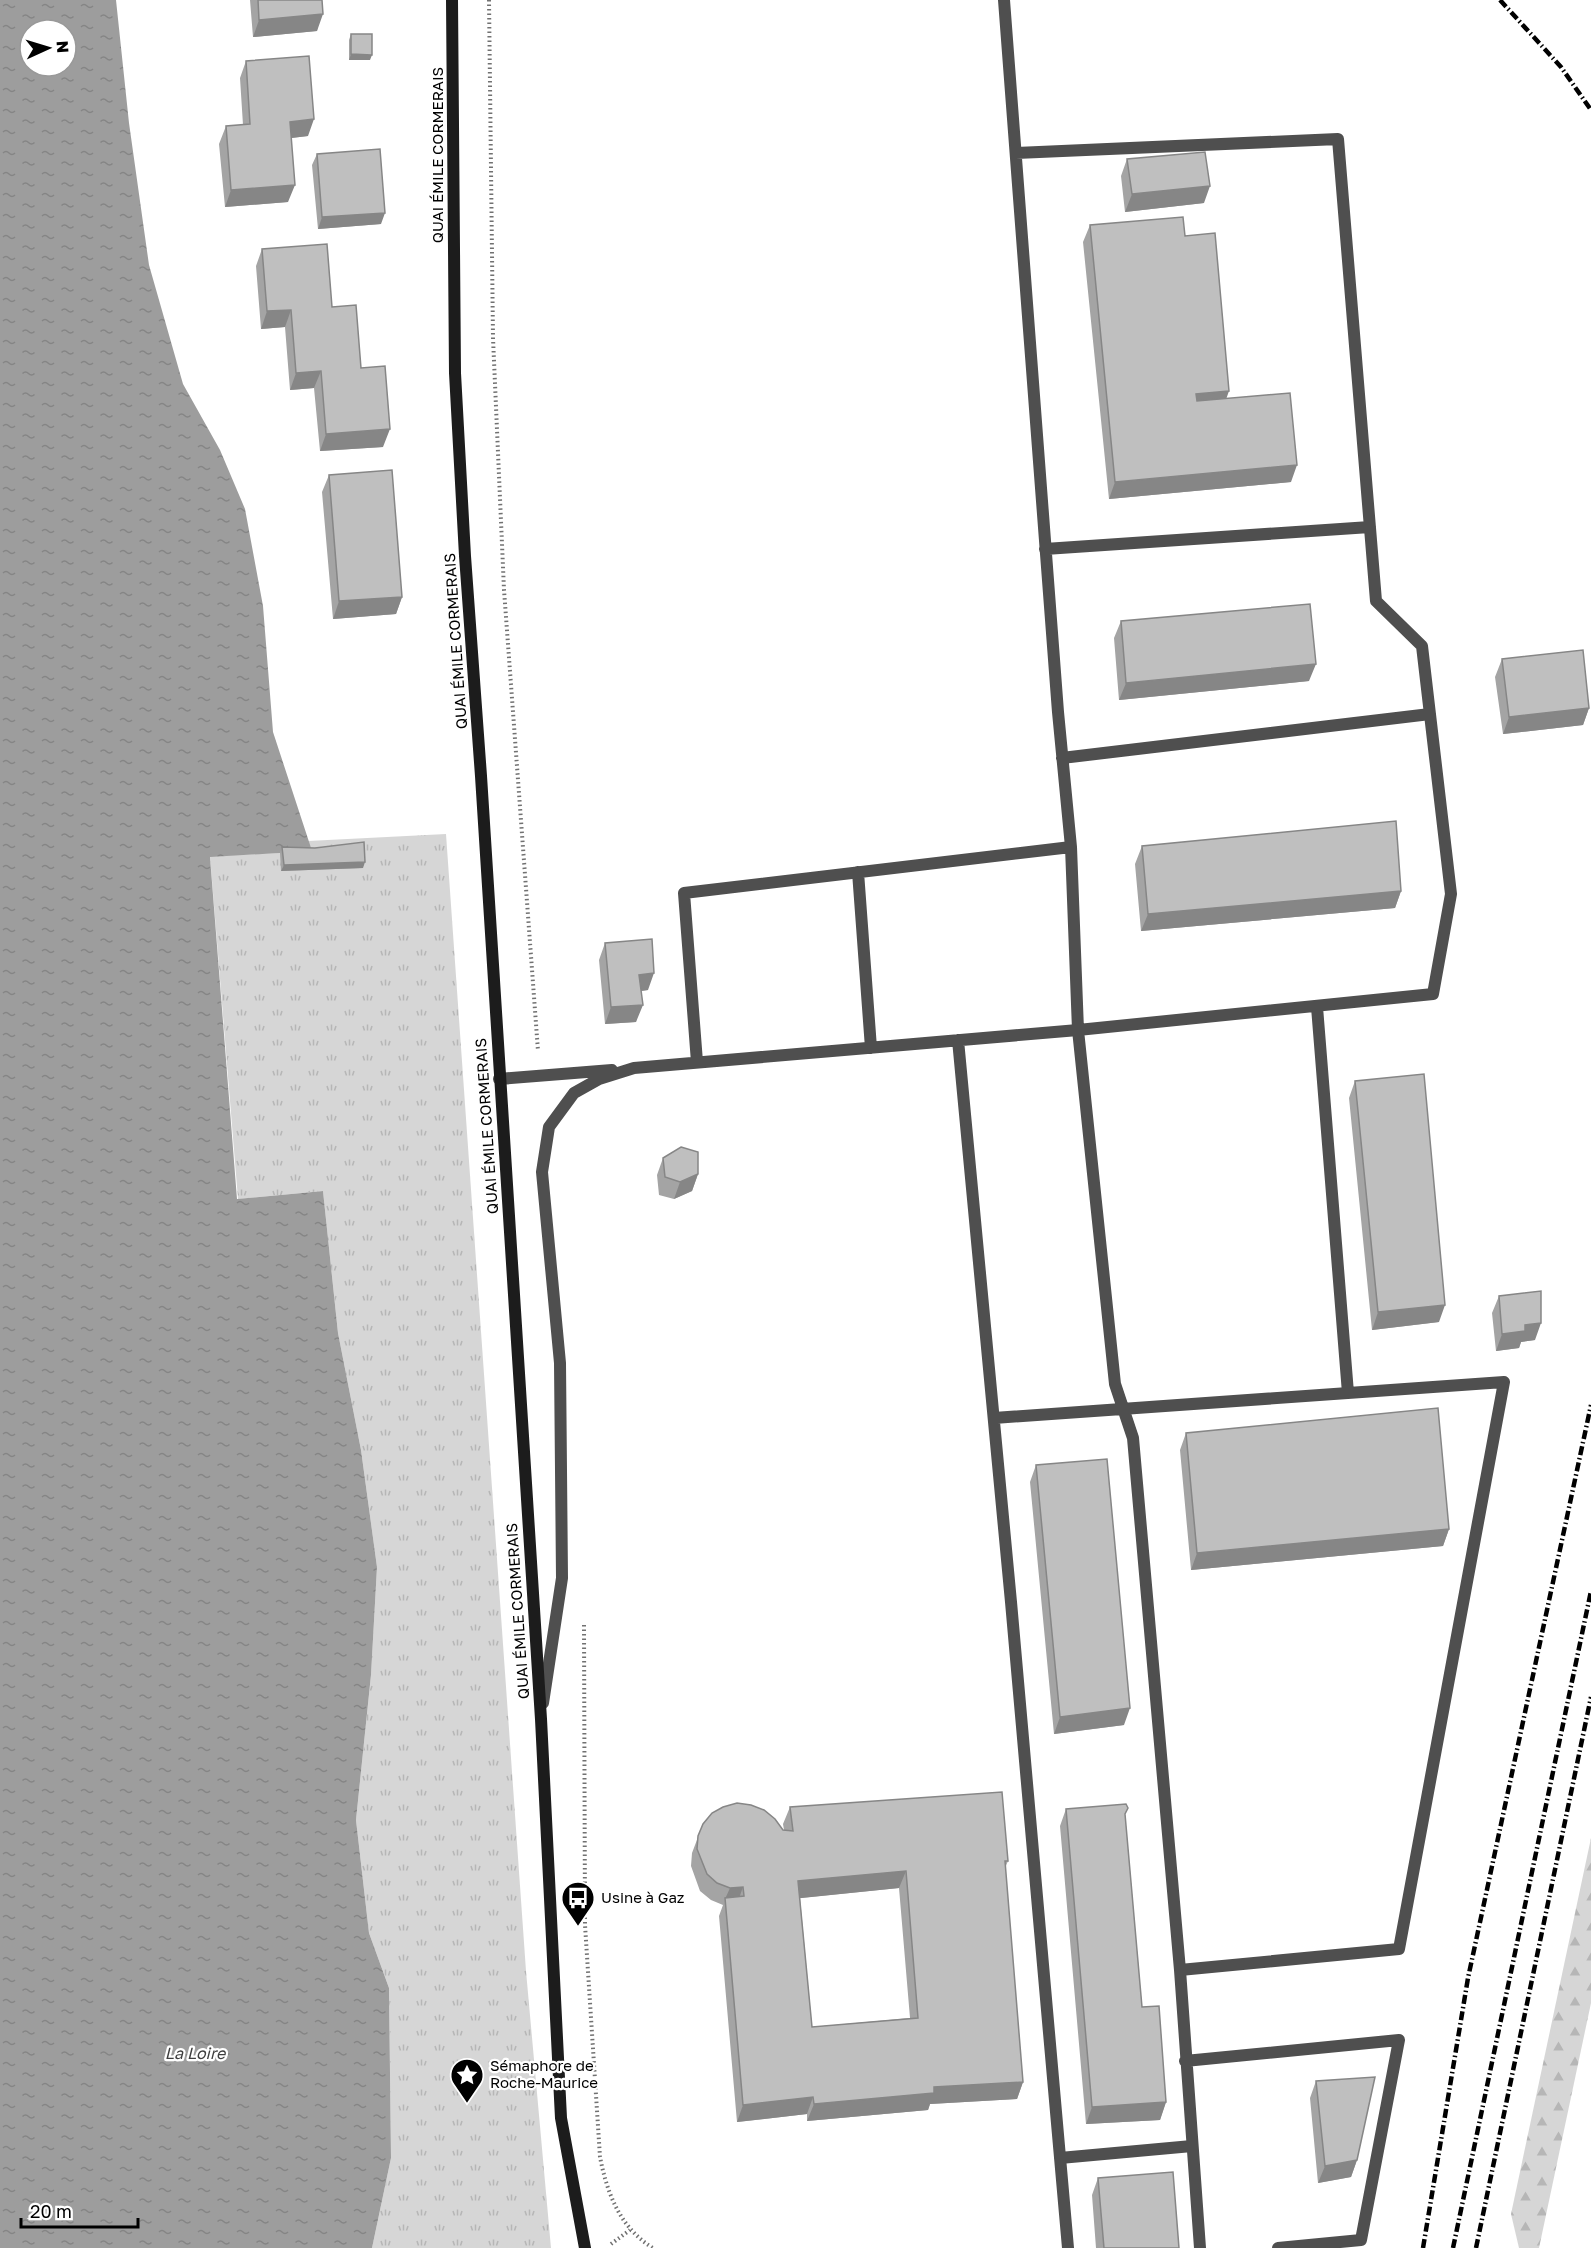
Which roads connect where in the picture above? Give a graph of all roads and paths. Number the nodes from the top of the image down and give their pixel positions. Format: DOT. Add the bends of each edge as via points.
graph roads {
  1 [pos="452,0"];
  2 [pos="1004,0"];
  3 [pos="1016,153"];
  4 [pos="1370,527"];
  5 [pos="1045,549"];
  6 [pos="1430,714"];
  7 [pos="1062,758"];
  8 [pos="1071,847"];
  9 [pos="858,872"];
  10 [pos="1317,1006"];
  11 [pos="1078,1030"];
  12 [pos="958,1041"];
  13 [pos="871,1048"];
  14 [pos="697,1062"];
  15 [pos="634,1068"];
  16 [pos="499,1079"];
  17 [pos="1348,1393"];
  18 [pos="1123,1409"];
  19 [pos="994,1418"];
  20 [pos="540,1719"];
  21 [pos="1180,1970"];
  22 [pos="1185,2061"];
  23 [pos="1192,2146"];
  24 [pos="1060,2158"];
  25 [pos="585,2248"];
  26 [pos="606,2248"];
  27 [pos="653,2248"];
  28 [pos="1068,2248"];
  29 [pos="1200,2248"];
  30 [pos="1278,2248"];
  1 -- 16 [label="main road, QUAI ÉMILE CORMERAIS" via="455,373"];
  2 -- 3 [label="lane"];
  3 -- 4 [label="lane" via="1338,139"];
  3 -- 5 [label="lane"];
  4 -- 5 [label="lane"];
  4 -- 6 [label="lane" via="1376,601 1422,646"];
  5 -- 7 [label="lane"];
  6 -- 7 [label="lane"];
  6 -- 10 [label="lane" via="1452,894 1432,994"];
  7 -- 8 [label="lane"];
  8 -- 9 [label="lane"];
  8 -- 11 [label="lane"];
  9 -- 13 [label="lane"];
  9 -- 14 [label="lane" via="684,892"];
  10 -- 11 [label="lane"];
  10 -- 17 [label="lane"];
  11 -- 12 [label="lane"];
  11 -- 18 [label="lane" via="1115,1384"];
  12 -- 13 [label="lane"];
  12 -- 19 [label="lane"];
  13 -- 14 [label="lane"];
  14 -- 15 [label="lane"];
  15 -- 16 [label="lane"];
  15 -- 20 [label="lane" via="599,1079 574,1094 549,1127 542,1172 560,1363 562,1578"];
  16 -- 20 [label="main road, QUAI ÉMILE CORMERAIS"];
  17 -- 18 [label="lane"];
  17 -- 21 [label="lane" via="1504,1382 1399,1949"];
  18 -- 19 [label="lane"];
  18 -- 21 [label="lane" via="1133,1438"];
  19 -- 24 [label="lane"];
  20 -- 25 [label="main road, QUAI ÉMILE CORMERAIS" via="561,2118"];
  21 -- 22 [label="lane"];
  22 -- 23 [label="lane"];
  22 -- 30 [label="lane" via="1399,2040 1361,2240"];
  23 -- 24 [label="lane"];
  23 -- 29 [label="lane"];
  24 -- 28 [label="lane"];
  26 -- 27 [label="path" via="630,2230"];
}
